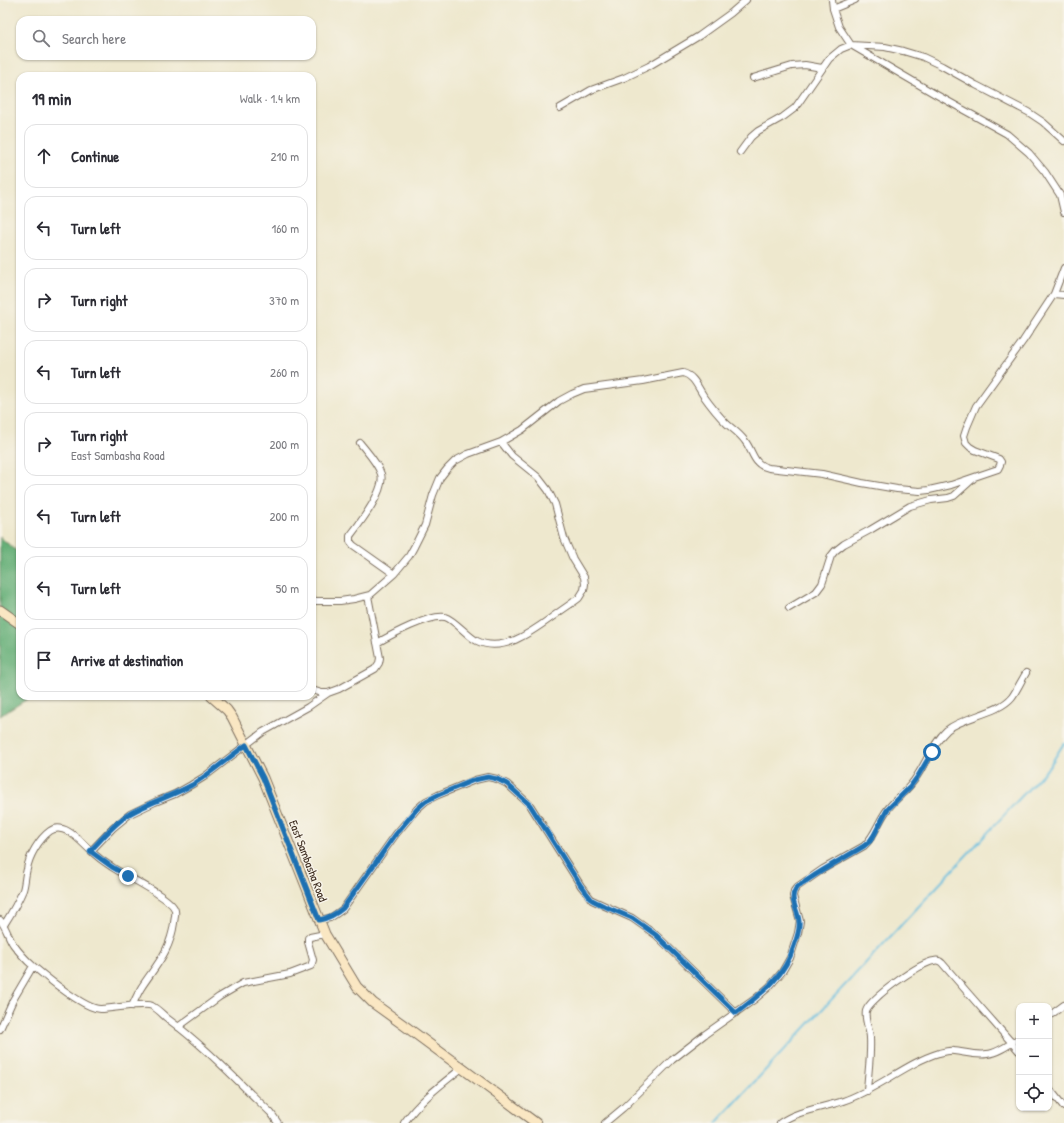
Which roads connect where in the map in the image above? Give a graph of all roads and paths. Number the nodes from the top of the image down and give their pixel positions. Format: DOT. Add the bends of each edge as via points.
graph roads {
  1 [pos="746,0"];
  2 [pos="832,0"];
  3 [pos="855,0"];
  4 [pos="833,9"];
  5 [pos="851,45"];
  6 [pos="822,68"];
  7 [pos="753,78"];
  8 [pos="560,108"];
  9 [pos="1064,141"];
  10 [pos="740,152"];
  11 [pos="1064,212"];
  12 [pos="1064,268"];
  13 [pos="1054,294"];
  14 [pos="1064,294"];
  15 [pos="501,442"];
  16 [pos="360,443"];
  17 [pos="975,477"];
  18 [pos="394,574"];
  19 [pos="368,596"];
  20 [pos="316,602"];
  21 [pos="789,608"];
  22 [pos="0,610"];
  23 [pos="16,621"];
  24 [pos="378,643"];
  25 [pos="1026,674"];
  26 [pos="316,691"];
  27 [pos="328,693"];
  28 [pos="215,700"];
  29 [pos="246,745"];
  30 [pos="90,851"];
  31 [pos="319,920"];
  32 [pos="2,922"];
  33 [pos="324,934"];
  34 [pos="33,966"];
  35 [pos="1064,1005"];
  36 [pos="132,1006"];
  37 [pos="736,1013"];
  38 [pos="1052,1014"];
  39 [pos="178,1027"];
  40 [pos="0,1029"];
  41 [pos="1017,1039"];
  42 [pos="1012,1042"];
  43 [pos="1016,1047"];
  44 [pos="462,1068"];
  45 [pos="867,1091"];
  46 [pos="1052,1092"];
  47 [pos="1064,1107"];
  48 [pos="278,1123"];
  49 [pos="404,1123"];
  50 [pos="536,1123"];
  51 [pos="605,1123"];
  52 [pos="780,1123"];
  1 -- 8 [label="street" via="699,36 649,66 591,90"];
  2 -- 4 [label="street"];
  3 -- 4 [label="street"];
  4 -- 5 [label="street" via="839,27"];
  5 -- 6 [label="street" via="841,49"];
  5 -- 9 [label="street" via="885,47 923,57 1028,112"];
  5 -- 11 [label="street" via="1007,134 1029,153 1045,172 1060,196"];
  6 -- 7 [label="street" via="792,66"];
  6 -- 10 [label="street" via="795,108 758,131"];
  12 -- 13 [label="street"];
  13 -- 14 [label="street"];
  13 -- 17 [label="street" via="972,415 964,436 966,443 1001,462 998,469"];
  15 -- 17 [label="street" via="522,430 559,401 584,389 683,373 694,379 714,409 740,435 758,464 763,467 822,474 909,491 929,490"];
  15 -- 18 [label="street" via="468,454 447,469 433,495 425,525 408,556"];
  15 -- 24 [label="street" via="548,490 555,504 564,538 584,576 586,584 580,598 523,637 499,644 481,643 451,620 441,617 425,620"];
  16 -- 18 [label="street" via="375,462 381,474 381,483 368,511 350,536 350,541"];
  17 -- 21 [label="street" via="954,496 910,506 835,550 820,588"];
  18 -- 19 [label="street"];
  19 -- 20 [label="street"];
  19 -- 24 [label="street"];
  22 -- 23 [label="street"];
  24 -- 27 [label="street" via="378,666"];
  25 -- 37 [label="street" via="1012,698 1005,703 947,730 910,787 887,810 870,841 797,887 793,896 800,921 790,958 769,986"];
  26 -- 27 [label="street"];
  27 -- 29 [label="street"];
  28 -- 29 [label="street, East Sambasha Road" via="232,717"];
  29 -- 30 [label="street" via="191,785 130,814"];
  29 -- 31 [label="street, East Sambasha Road" via="263,778"];
  30 -- 32 [label="street" via="69,832 55,828 49,832 30,857 24,888"];
  30 -- 36 [label="street" via="160,896 175,909 170,941"];
  31 -- 33 [label="street, East Sambasha Road"];
  31 -- 37 [label="street" via="330,918 343,908 396,834 426,801 474,780 488,777 497,779 507,784 530,805 592,900 632,918 656,935"];
  32 -- 34 [label="street" via="12,942"];
  33 -- 39 [label="street" via="310,937 308,940 313,960 311,966 290,974 243,983"];
  33 -- 44 [label="street, East Sambasha Road" via="357,986 373,1003"];
  34 -- 36 [label="street" via="76,999 95,1009"];
  34 -- 40 [label="street"];
  35 -- 38 [label="street"];
  36 -- 39 [label="street" via="153,1006"];
  37 -- 51 [label="street" via="672,1060"];
  39 -- 48 [label="street" via="271,1113"];
  41 -- 42 [label="street"];
  42 -- 43 [label="street"];
  42 -- 45 [label="street" via="988,1054 953,1051 937,1054"];
  42 -- 45 [label="street" via="942,963 932,961 920,966 892,986 868,1007 866,1018 870,1046"];
  44 -- 49 [label="street" via="421,1103"];
  44 -- 50 [label="street, East Sambasha Road"];
  45 -- 52 [label="street" via="844,1101 790,1117"];
  46 -- 47 [label="street"];
}
